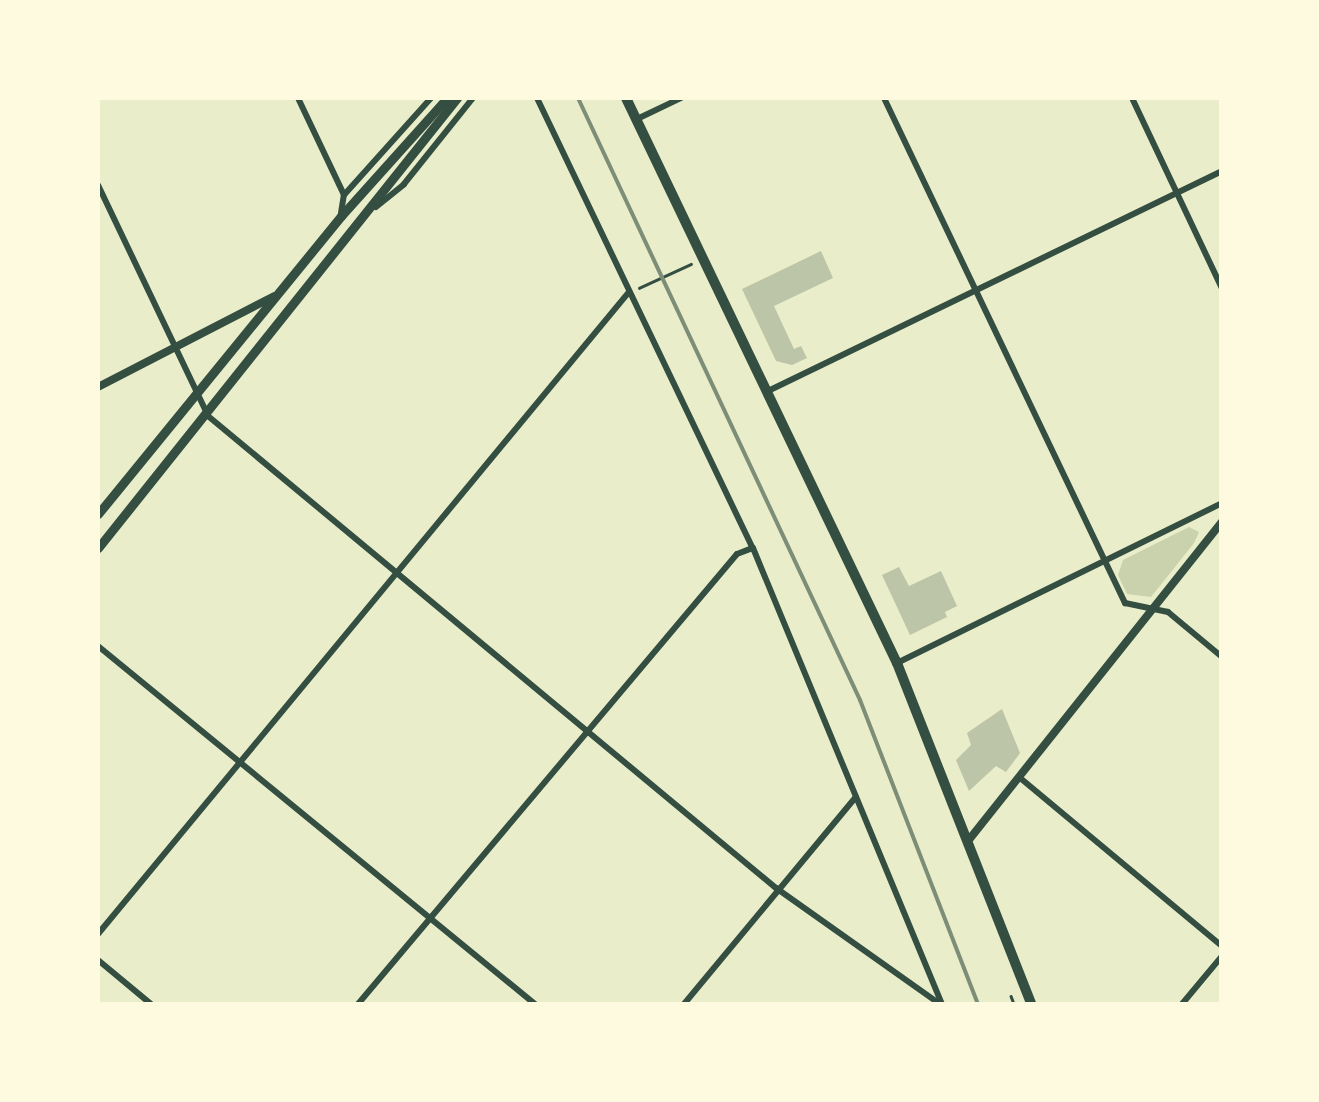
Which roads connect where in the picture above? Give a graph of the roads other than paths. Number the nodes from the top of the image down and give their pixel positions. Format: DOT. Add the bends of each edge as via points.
graph roads {
  1 [pos="298,98"];
  2 [pos="431,98"];
  3 [pos="447,98"];
  4 [pos="457,98"];
  5 [pos="473,98"];
  6 [pos="536,98"];
  7 [pos="626,98"];
  8 [pos="681,98"];
  9 [pos="884,98"];
  10 [pos="1132,98"];
  11 [pos="637,119"];
  12 [pos="1222,171"];
  13 [pos="98,185"];
  14 [pos="1176,192"];
  15 [pos="344,194"];
  16 [pos="376,207"];
  17 [pos="341,216"];
  18 [pos="1222,288"];
  19 [pos="979,289"];
  20 [pos="628,292"];
  21 [pos="274,296"];
  22 [pos="176,346"];
  23 [pos="98,387"];
  24 [pos="199,391"];
  25 [pos="768,391"];
  26 [pos="208,416"];
  27 [pos="1222,504"];
  28 [pos="98,514"];
  29 [pos="1222,522"];
  30 [pos="98,548"];
  31 [pos="753,548"];
  32 [pos="1102,563"];
  33 [pos="398,572"];
  34 [pos="1156,610"];
  35 [pos="98,646"];
  36 [pos="1222,657"];
  37 [pos="897,664"];
  38 [pos="590,731"];
  39 [pos="240,765"];
  40 [pos="1020,777"];
  41 [pos="856,797"];
  42 [pos="968,841"];
  43 [pos="776,888"];
  44 [pos="430,918"];
  45 [pos="98,934"];
  46 [pos="1222,946"];
  47 [pos="1222,956"];
  48 [pos="98,960"];
  49 [pos="151,1004"];
  50 [pos="358,1004"];
  51 [pos="536,1004"];
  52 [pos="684,1004"];
  53 [pos="941,1004"];
  54 [pos="1031,1004"];
  55 [pos="1182,1004"];
  1 -- 15 [label="street"];
  2 -- 15 [label="street"];
  3 -- 17 [label="main road"];
  4 -- 16 [label="main road"];
  5 -- 16 [label="street" via="404,184"];
  6 -- 20 [label="street"];
  7 -- 11 [label="main road"];
  8 -- 11 [label="street"];
  9 -- 19 [label="street"];
  10 -- 14 [label="street"];
  11 -- 25 [label="main road"];
  12 -- 14 [label="street"];
  13 -- 22 [label="street"];
  14 -- 18 [label="street"];
  14 -- 19 [label="street"];
  15 -- 17 [label="street"];
  16 -- 26 [label="main road"];
  17 -- 21 [label="main road"];
  19 -- 25 [label="street"];
  19 -- 32 [label="street"];
  20 -- 31 [label="street"];
  20 -- 33 [label="street"];
  21 -- 22 [label="street"];
  21 -- 24 [label="main road"];
  22 -- 23 [label="street"];
  22 -- 24 [label="street"];
  24 -- 26 [label="street"];
  24 -- 28 [label="main road"];
  25 -- 37 [label="main road"];
  26 -- 30 [label="main road"];
  26 -- 33 [label="street"];
  27 -- 32 [label="street"];
  29 -- 34 [label="street"];
  31 -- 38 [label="street" via="737,554"];
  31 -- 41 [label="street"];
  32 -- 34 [label="street" via="1125,604"];
  32 -- 37 [label="street"];
  33 -- 38 [label="street"];
  33 -- 39 [label="street"];
  34 -- 36 [label="street"];
  34 -- 40 [label="street"];
  35 -- 39 [label="street"];
  37 -- 42 [label="main road"];
  38 -- 43 [label="street"];
  38 -- 44 [label="street"];
  39 -- 44 [label="street"];
  39 -- 45 [label="street"];
  40 -- 42 [label="street"];
  40 -- 46 [label="street"];
  41 -- 43 [label="street"];
  41 -- 53 [label="street"];
  42 -- 54 [label="main road"];
  43 -- 52 [label="street"];
  43 -- 53 [label="street"];
  44 -- 50 [label="street"];
  44 -- 51 [label="street"];
  47 -- 55 [label="street"];
  48 -- 49 [label="street"];
}
